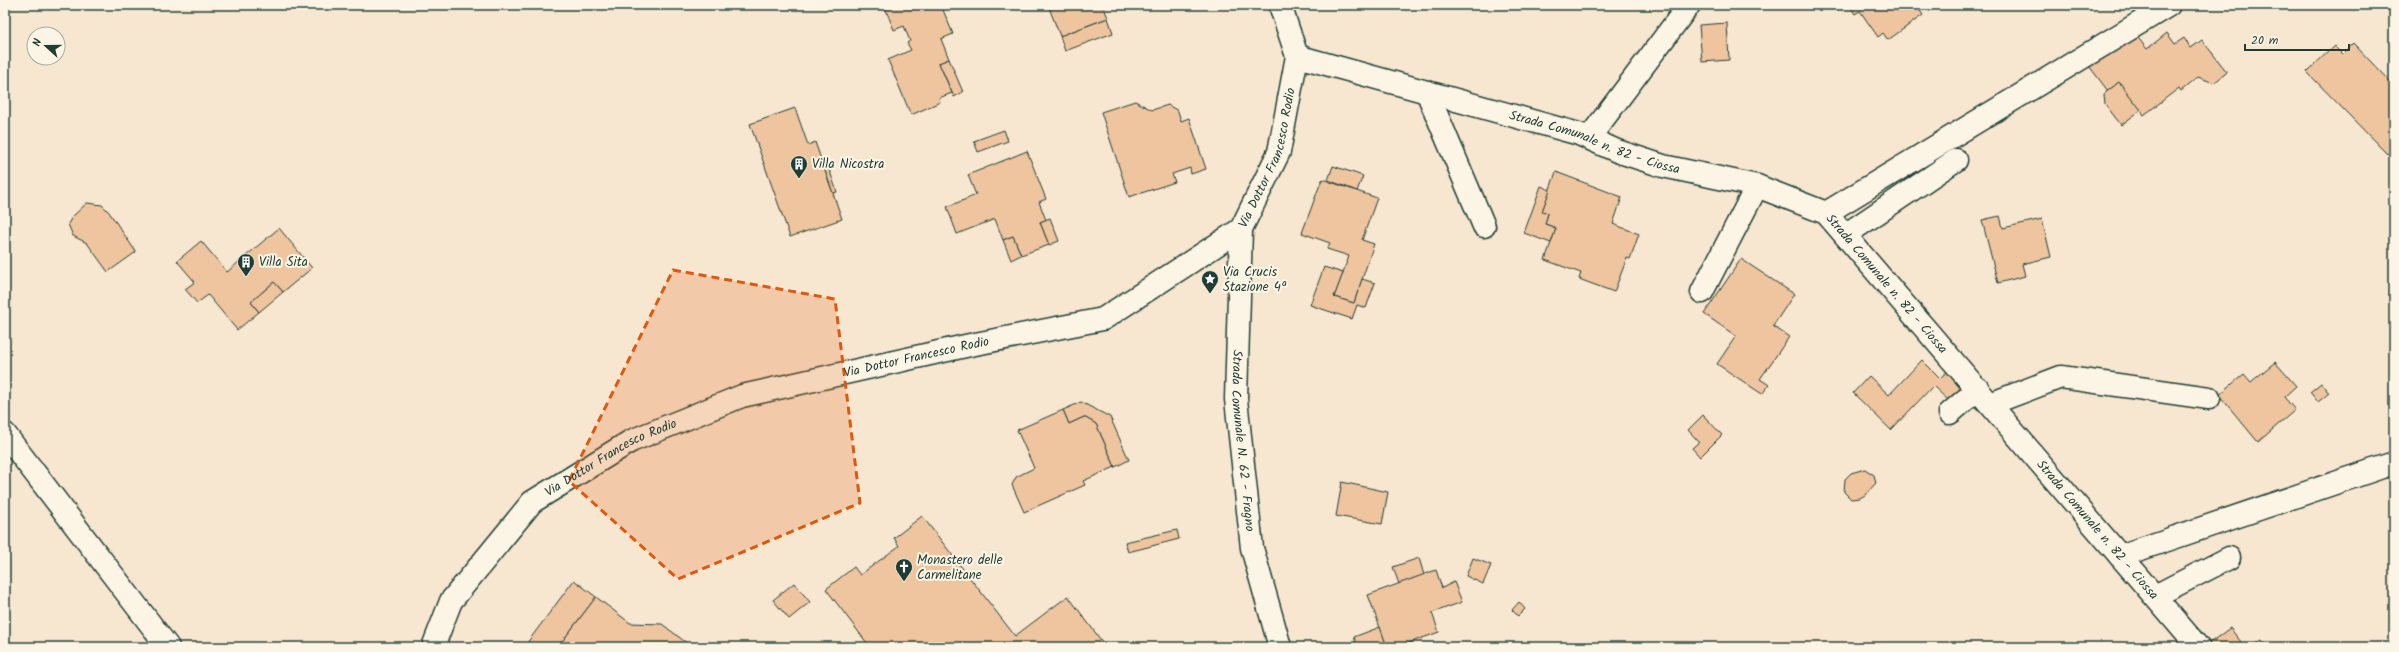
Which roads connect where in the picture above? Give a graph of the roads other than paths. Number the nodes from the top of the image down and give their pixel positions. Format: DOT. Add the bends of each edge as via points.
graph roads {
  1 [pos="1280,5"];
  2 [pos="1689,5"];
  3 [pos="2169,5"];
  4 [pos="1297,56"];
  5 [pos="1427,92"];
  6 [pos="1589,138"];
  7 [pos="1956,160"];
  8 [pos="1757,186"];
  9 [pos="1826,212"];
  10 [pos="1484,226"];
  11 [pos="1241,229"];
  12 [pos="1845,235"];
  13 [pos="1702,292"];
  14 [pos="1984,397"];
  15 [pos="2209,398"];
  16 [pos="1950,413"];
  17 [pos="5,434"];
  18 [pos="2394,463"];
  19 [pos="2120,556"];
  20 [pos="2229,558"];
  21 [pos="2155,596"];
  22 [pos="168,647"];
  23 [pos="433,647"];
  24 [pos="1280,647"];
  25 [pos="2198,647"];
  1 -- 4 [label="street, Via Dottor Francesco Rodio"];
  2 -- 6 [label="street"];
  3 -- 9 [label="street"];
  4 -- 5 [label="street, Strada Comunale n. 82 - Ciossa"];
  4 -- 11 [label="street, Via Dottor Francesco Rodio" via="1279,152"];
  5 -- 6 [label="street, Strada Comunale n. 82 - Ciossa"];
  5 -- 10 [label="street"];
  6 -- 8 [label="street, Strada Comunale n. 82 - Ciossa" via="1617,151 1663,166"];
  7 -- 12 [label="street"];
  8 -- 9 [label="street, Strada Comunale n. 82 - Ciossa"];
  8 -- 13 [label="street"];
  9 -- 12 [label="street, Strada Comunale n. 82 - Ciossa"];
  11 -- 23 [label="street, Via Dottor Francesco Rodio" via="1103,319 970,345 742,396 631,441 532,502 451,601"];
  11 -- 24 [label="street, Strada Comunale N. 62 - Fragno" via="1236,399 1252,548"];
  12 -- 14 [label="street, Strada Comunale n. 82 - Ciossa"];
  14 -- 15 [label="street" via="2061,378"];
  14 -- 16 [label="street"];
  14 -- 19 [label="street, Strada Comunale n. 82 - Ciossa"];
  17 -- 22 [label="street"];
  18 -- 19 [label="street"];
  19 -- 21 [label="street, Strada Comunale n. 82 - Ciossa"];
  20 -- 21 [label="street"];
  21 -- 25 [label="street, Strada Comunale n. 82 - Ciossa"];
}
